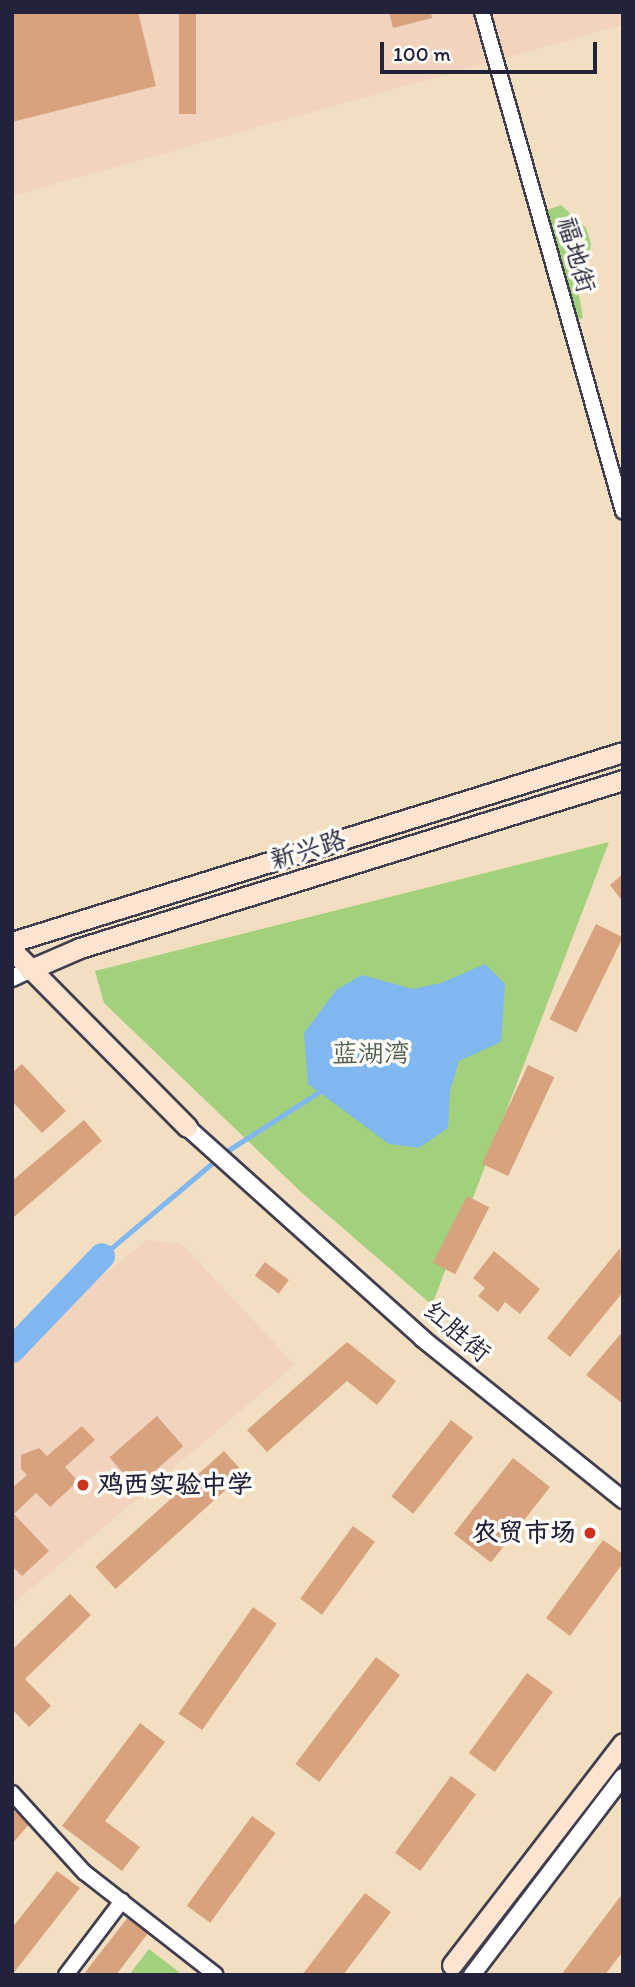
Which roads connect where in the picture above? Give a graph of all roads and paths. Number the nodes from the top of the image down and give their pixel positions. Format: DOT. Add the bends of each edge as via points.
graph roads {
  1 [pos="482,12"];
  2 [pos="623,511"];
  3 [pos="623,752"];
  4 [pos="623,780"];
  5 [pos="12,943"];
  6 [pos="12,950"];
  7 [pos="21,974"];
  8 [pos="187,1127"];
  9 [pos="623,1500"];
  10 [pos="623,1743"];
  11 [pos="623,1777"];
  12 [pos="12,1793"];
  13 [pos="122,1902"];
  14 [pos="453,1971"];
  15 [pos="66,1975"];
  16 [pos="216,1975"];
  17 [pos="472,1975"];
  1 -- 2 [label="street, 福地街"];
  3 -- 5 [label="main road, 新兴路"];
  4 -- 7 [label="main road, 新兴路" via="93,943"];
  6 -- 7 [label="main road"];
  7 -- 8 [label="main road"];
  8 -- 9 [label="street, 红胜街" via="423,1339"];
  10 -- 14 [label="main road"];
  11 -- 17 [label="street"];
  12 -- 13 [label="street" via="84,1872"];
  13 -- 15 [label="street"];
  13 -- 16 [label="street"];
}
